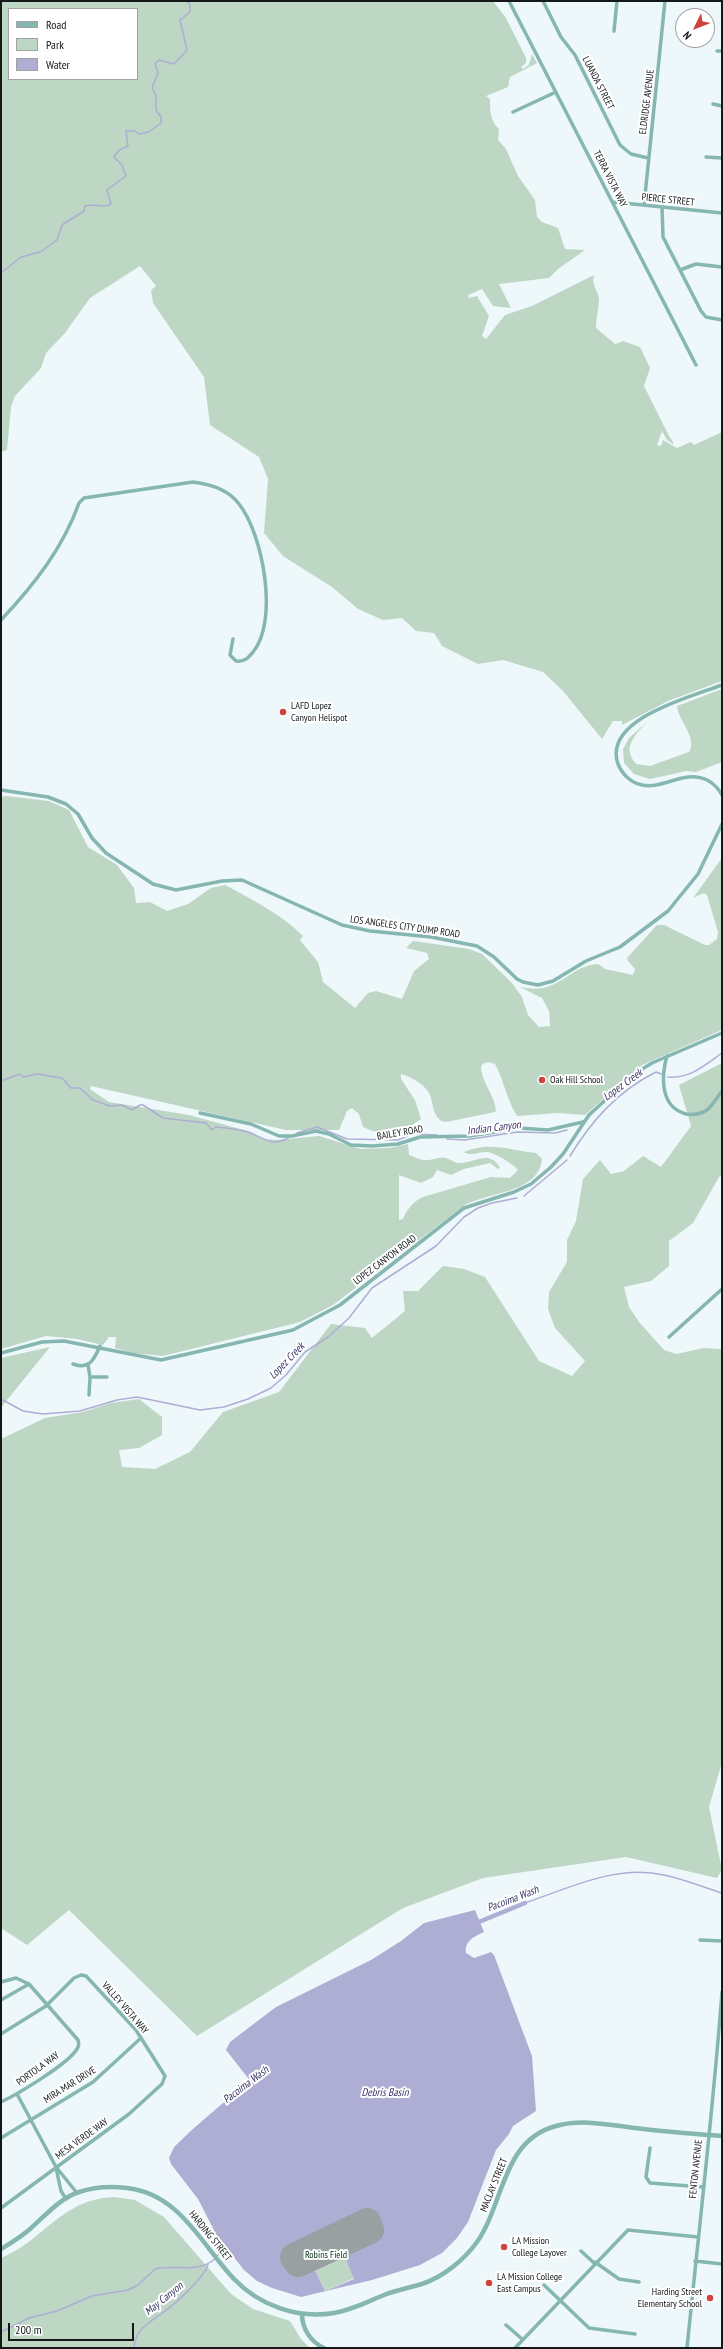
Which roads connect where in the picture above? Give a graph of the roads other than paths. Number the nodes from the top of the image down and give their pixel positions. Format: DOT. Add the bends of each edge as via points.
graph roads {
  1 [pos="509,1"];
  2 [pos="543,1"];
  3 [pos="617,1"];
  4 [pos="665,1"];
  5 [pos="614,30"];
  6 [pos="717,50"];
  7 [pos="722,51"];
  8 [pos="556,92"];
  9 [pos="713,104"];
  10 [pos="722,106"];
  11 [pos="513,112"];
  12 [pos="706,157"];
  13 [pos="648,158"];
  14 [pos="722,158"];
  15 [pos="613,202"];
  16 [pos="644,205"];
  17 [pos="662,207"];
  18 [pos="722,213"];
  19 [pos="722,267"];
  20 [pos="680,270"];
  21 [pos="722,320"];
  22 [pos="696,365"];
  23 [pos="1,620"];
  24 [pos="232,639"];
  25 [pos="722,685"];
  26 [pos="1,790"];
  27 [pos="722,795"];
  28 [pos="722,824"];
  29 [pos="722,1033"];
  30 [pos="667,1056"];
  31 [pos="722,1091"];
  32 [pos="200,1113"];
  33 [pos="583,1122"];
  34 [pos="722,1289"];
  35 [pos="669,1337"];
  36 [pos="100,1346"];
  37 [pos="1,1353"];
  38 [pos="73,1364"];
  39 [pos="88,1365"];
  40 [pos="90,1377"];
  41 [pos="107,1377"];
  42 [pos="89,1395"];
  43 [pos="700,1940"];
  44 [pos="722,1941"];
  45 [pos="1,1982"];
  46 [pos="29,1984"];
  47 [pos="722,1992"];
  48 [pos="1,2000"];
  49 [pos="46,2006"];
  50 [pos="1,2034"];
  51 [pos="141,2038"];
  52 [pos="716,2072"];
  53 [pos="722,2073"];
  54 [pos="165,2076"];
  55 [pos="17,2094"];
  56 [pos="1,2102"];
  57 [pos="30,2119"];
  58 [pos="708,2136"];
  59 [pos="722,2136"];
  60 [pos="1,2138"];
  61 [pos="650,2148"];
  62 [pos="56,2167"];
  63 [pos="703,2188"];
  64 [pos="77,2193"];
  65 [pos="66,2199"];
  66 [pos="1,2208"];
  67 [pos="698,2237"];
  68 [pos="1,2249"];
  69 [pos="581,2251"];
  70 [pos="695,2261"];
  71 [pos="595,2263"];
  72 [pos="722,2264"];
  73 [pos="639,2282"];
  74 [pos="544,2285"];
  75 [pos="560,2301"];
  76 [pos="302,2314"];
  77 [pos="506,2325"];
  78 [pos="635,2334"];
  79 [pos="522,2339"];
  80 [pos="324,2348"];
  81 [pos="515,2348"];
  82 [pos="687,2348"];
  1 -- 8 [label="street, TERRA VISTA WAY"];
  2 -- 13 [label="street, LUANDA STREET" via="620,145 631,154"];
  3 -- 5 [label="street"];
  4 -- 13 [label="street, ELDRIDGE AVENUE"];
  6 -- 7 [label="street"];
  8 -- 11 [label="street"];
  8 -- 15 [label="street, TERRA VISTA WAY"];
  9 -- 10 [label="street"];
  12 -- 14 [label="street"];
  13 -- 16 [label="street, ELDRIDGE AVENUE"];
  15 -- 16 [label="street, PIERCE STREET"];
  15 -- 22 [label="street, TERRA VISTA WAY"];
  16 -- 17 [label="street, PIERCE STREET"];
  17 -- 18 [label="street, PIERCE STREET"];
  17 -- 20 [label="street" via="663,237"];
  19 -- 20 [label="street" via="696,264"];
  20 -- 21 [label="street" via="706,318"];
  23 -- 24 [label="street" via="22,597 65,540 79,503 84,498 193,482 207,483 224,491 238,503 250,520 263,567 266,621 263,636 258,646 241,662 230,655"];
  25 -- 27 [label="street" via="663,707 640,720 622,734 616,754 620,768 633,782 650,786 696,776 709,781"];
  26 -- 28 [label="street, LOS ANGELES CITY DUMP ROAD" via="41,796 66,804 78,814 92,838 106,853 153,884 176,890 222,881 242,880 342,925 477,946 494,957 517,979 538,985 553,981 586,961 620,947 668,911 698,874"];
  29 -- 30 [label="street, LOPEZ CANYON ROAD"];
  30 -- 31 [label="street" via="664,1069 665,1094 675,1108 688,1114 702,1113 712,1105"];
  30 -- 33 [label="street, LOPEZ CANYON ROAD" via="634,1074"];
  32 -- 33 [label="street, BAILEY ROAD" via="251,1124 279,1136 316,1131 329,1134 351,1145 372,1146 398,1144 420,1137 470,1136 519,1128 552,1129"];
  33 -- 36 [label="street, LOPEZ CANYON ROAD" via="563,1154 531,1184 464,1208 340,1305 317,1319 293,1330 161,1360"];
  34 -- 35 [label="street"];
  36 -- 37 [label="street, LOPEZ CANYON ROAD" via="64,1341 42,1342"];
  36 -- 39 [label="street" via="93,1361"];
  38 -- 39 [label="street"];
  39 -- 40 [label="street"];
  40 -- 41 [label="street"];
  40 -- 42 [label="street"];
  43 -- 44 [label="street"];
  45 -- 46 [label="street" via="16,1978"];
  46 -- 48 [label="street"];
  46 -- 49 [label="street"];
  47 -- 52 [label="street, FENTON AVENUE"];
  49 -- 50 [label="street"];
  49 -- 51 [label="street, VALLEY VISTA WAY" via="74,1978 81,1975 90,1979"];
  49 -- 55 [label="street, PORTOLA WAY" via="79,2044 70,2055"];
  51 -- 54 [label="street, VALLEY VISTA WAY"];
  51 -- 57 [label="street, MIRA MAR DRIVE" via="93,2082"];
  52 -- 53 [label="street"];
  52 -- 58 [label="street, FENTON AVENUE"];
  54 -- 62 [label="street, MESA VERDE WAY" via="162,2084 129,2114"];
  55 -- 56 [label="street, PORTOLA WAY"];
  55 -- 57 [label="street"];
  57 -- 60 [label="street, MIRA MAR DRIVE"];
  57 -- 62 [label="street"];
  58 -- 59 [label="street, MACLAY STREET"];
  58 -- 63 [label="street, FENTON AVENUE"];
  58 -- 76 [label="street, MACLAY STREET" via="582,2122 554,2126 523,2145 512,2162 484,2232 462,2259 444,2273 355,2308 337,2313"];
  61 -- 63 [label="street" via="647,2181"];
  62 -- 64 [label="street"];
  62 -- 65 [label="street"];
  62 -- 66 [label="street, MESA VERDE WAY"];
  63 -- 67 [label="street, FENTON AVENUE"];
  64 -- 65 [label="street, HARDING STREET"];
  64 -- 76 [label="street, HARDING STREET" via="116,2187 140,2189 155,2195 180,2213 234,2280 256,2297 277,2307"];
  65 -- 68 [label="street, HARDING STREET" via="29,2231"];
  67 -- 70 [label="street, FENTON AVENUE"];
  67 -- 71 [label="street" via="628,2230"];
  69 -- 71 [label="street"];
  70 -- 72 [label="street"];
  70 -- 82 [label="street, FENTON AVENUE"];
  71 -- 73 [label="street" via="619,2279"];
  71 -- 75 [label="street"];
  74 -- 75 [label="street"];
  75 -- 78 [label="street" via="585,2325 594,2330"];
  75 -- 79 [label="street"];
  76 -- 80 [label="street" via="303,2323 310,2337"];
  77 -- 79 [label="street"];
  79 -- 81 [label="street"];
}
